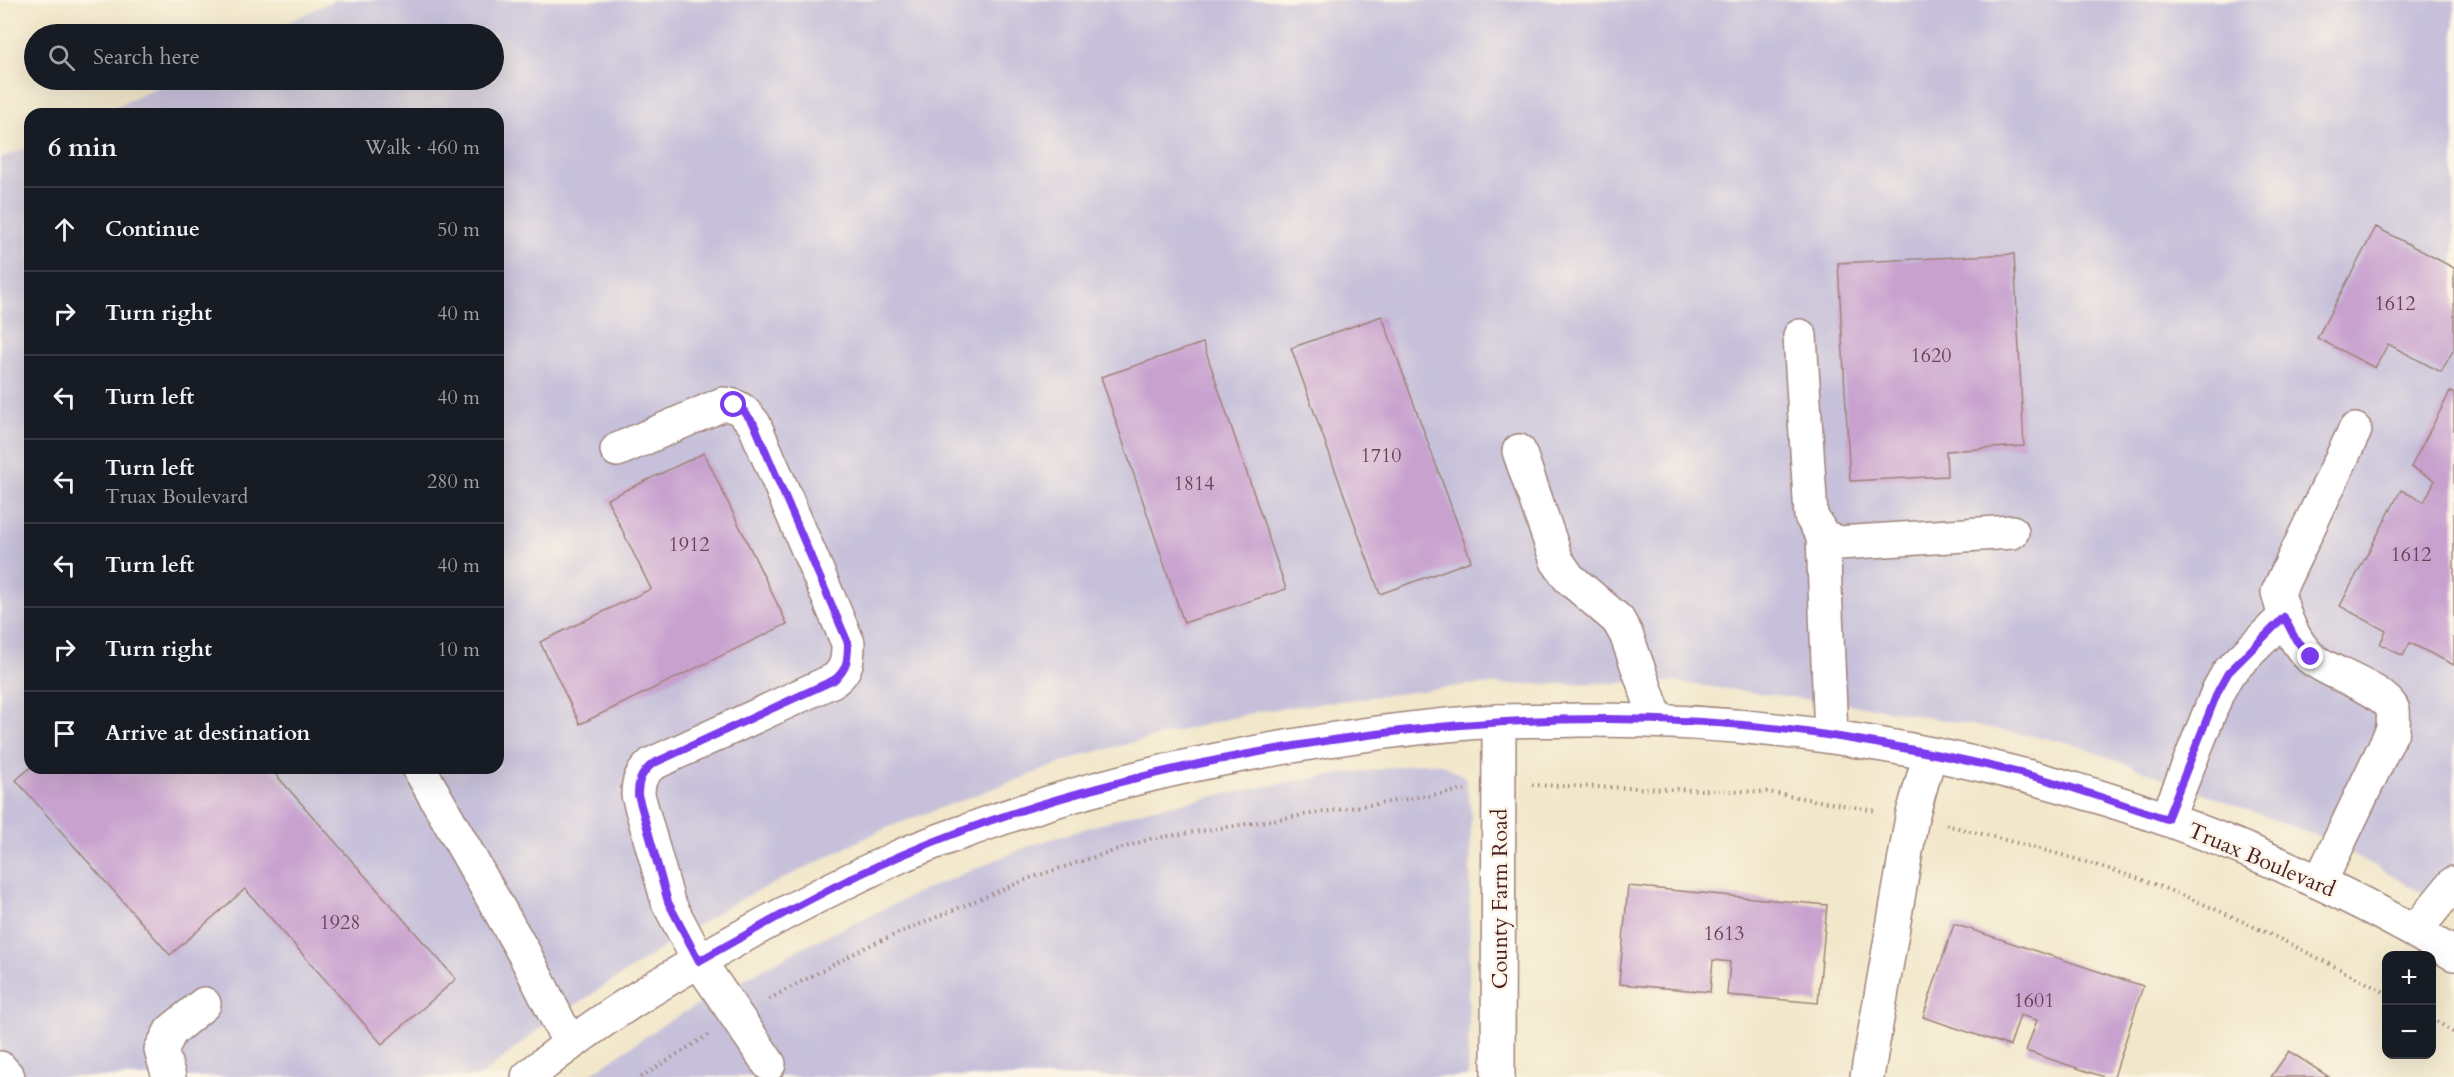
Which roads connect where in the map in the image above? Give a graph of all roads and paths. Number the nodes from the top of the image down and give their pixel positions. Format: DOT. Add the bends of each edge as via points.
graph roads {
  1 [pos="1800,336"];
  2 [pos="2355,430"];
  3 [pos="617,450"];
  4 [pos="1519,451"];
  5 [pos="2012,531"];
  6 [pos="1822,536"];
  7 [pos="2284,617"];
  8 [pos="1499,721"];
  9 [pos="1657,721"];
  10 [pos="1831,736"];
  11 [pos="1930,754"];
  12 [pos="422,774"];
  13 [pos="2167,819"];
  14 [pos="2320,882"];
  15 [pos="2454,883"];
  16 [pos="2415,931"];
  17 [pos="2454,954"];
  18 [pos="699,961"];
  19 [pos="204,1004"];
  20 [pos="2436,1021"];
  21 [pos="2454,1033"];
  22 [pos="569,1042"];
  23 [pos="0,1068"];
  24 [pos="771,1073"];
  25 [pos="8,1077"];
  26 [pos="169,1077"];
  27 [pos="528,1077"];
  28 [pos="1498,1077"];
  29 [pos="1867,1077"];
  1 -- 6 [label="main road" via="1811,516"];
  2 -- 7 [label="main road" via="2278,592"];
  3 -- 18 [label="main road" via="723,404 743,410 754,424 848,643 844,672 834,680 652,764 642,773 638,795 668,902"];
  4 -- 9 [label="main road" via="1557,561 1569,578 1618,620"];
  5 -- 6 [label="main road" via="1839,543"];
  6 -- 10 [label="main road"];
  7 -- 13 [label="main road" via="2228,673"];
  7 -- 14 [label="main road" via="2311,657 2383,698 2393,711 2393,729"];
  8 -- 9 [label="main road, Truax Boulevard"];
  8 -- 18 [label="main road, Truax Boulevard" via="1303,744 1169,769 1027,808 902,855 794,908"];
  8 -- 28 [label="main road, County Farm Road"];
  9 -- 10 [label="main road, Truax Boulevard"];
  10 -- 11 [label="main road, Truax Boulevard"];
  11 -- 13 [label="main road, Truax Boulevard" via="2044,780"];
  11 -- 29 [label="main road" via="1912,817"];
  12 -- 22 [label="main road" via="525,955"];
  13 -- 14 [label="main road, Truax Boulevard"];
  14 -- 16 [label="main road, Truax Boulevard"];
  15 -- 16 [label="main road"];
  16 -- 17 [label="main road, Truax Boulevard"];
  18 -- 22 [label="main road, Truax Boulevard"];
  18 -- 24 [label="main road"];
  19 -- 26 [label="main road" via="171,1030 161,1050"];
  20 -- 21 [label="path"];
  22 -- 27 [label="main road, Truax Boulevard"];
  23 -- 25 [label="main road"];
}
